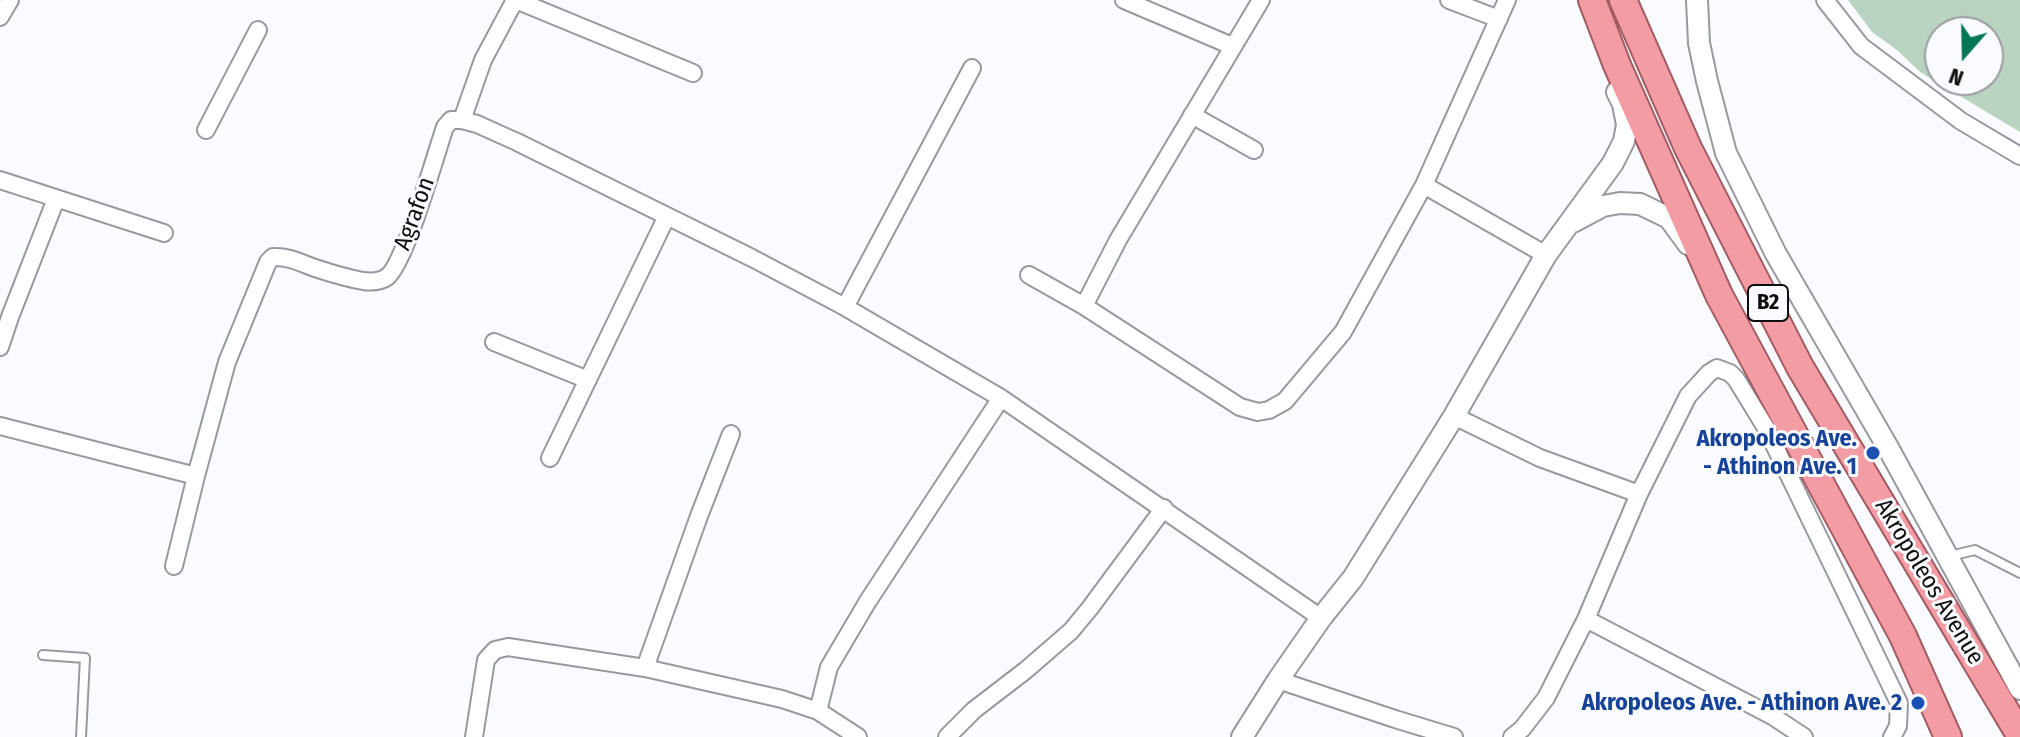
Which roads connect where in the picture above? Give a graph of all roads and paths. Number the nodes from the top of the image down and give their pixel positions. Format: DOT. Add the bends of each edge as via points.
graph roads {
  1 [pos="10,0"];
  2 [pos="515,0"];
  3 [pos="1124,0"];
  4 [pos="1261,0"];
  5 [pos="1449,0"];
  6 [pos="1507,0"];
  7 [pos="1591,0"];
  8 [pos="1623,0"];
  9 [pos="1697,0"];
  10 [pos="1825,0"];
  11 [pos="0,17"];
  12 [pos="1499,19"];
  13 [pos="258,30"];
  14 [pos="1232,46"];
  15 [pos="972,68"];
  16 [pos="693,73"];
  17 [pos="1192,115"];
  18 [pos="462,120"];
  19 [pos="206,130"];
  20 [pos="1254,150"];
  21 [pos="2020,156"];
  22 [pos="0,180"];
  23 [pos="1424,185"];
  24 [pos="56,199"];
  25 [pos="667,216"];
  26 [pos="1569,225"];
  27 [pos="164,233"];
  28 [pos="1546,255"];
  29 [pos="1029,275"];
  30 [pos="1719,295"];
  31 [pos="1084,306"];
  32 [pos="845,307"];
  33 [pos="5,316"];
  34 [pos="494,342"];
  35 [pos="0,347"];
  36 [pos="588,380"];
  37 [pos="1001,398"];
  38 [pos="1454,416"];
  39 [pos="0,426"];
  40 [pos="731,434"];
  41 [pos="550,458"];
  42 [pos="196,476"];
  43 [pos="1639,494"];
  44 [pos="1164,508"];
  45 [pos="1949,556"];
  46 [pos="174,566"];
  47 [pos="2020,573"];
  48 [pos="1321,618"];
  49 [pos="1586,619"];
  50 [pos="43,655"];
  51 [pos="645,668"];
  52 [pos="1278,680"];
  53 [pos="2020,689"];
  54 [pos="818,711"];
  55 [pos="2020,735"];
  56 [pos="81,737"];
  57 [pos="474,737"];
  58 [pos="858,737"];
  59 [pos="947,737"];
  60 [pos="1242,737"];
  61 [pos="1454,737"];
  62 [pos="1512,737"];
  63 [pos="1804,737"];
  64 [pos="1892,737"];
  65 [pos="1948,737"];
  1 -- 11 [label="street"];
  2 -- 16 [label="street"];
  2 -- 18 [label="street" via="483,60"];
  3 -- 14 [label="street"];
  4 -- 14 [label="street"];
  5 -- 12 [label="street"];
  6 -- 12 [label="street"];
  7 -- 26 [label="street" via="1627,125 1613,163"];
  7 -- 30 [label="highway, Akropoleos Avenue / B2"];
  8 -- 55 [label="highway, Akropoleos Avenue / B2" via="1688,148 1800,367"];
  9 -- 45 [label="street" via="1699,43 1726,153 1776,254"];
  10 -- 21 [label="street" via="1861,46 1961,121"];
  12 -- 23 [label="street"];
  13 -- 19 [label="street"];
  14 -- 17 [label="street"];
  15 -- 32 [label="street"];
  17 -- 20 [label="street"];
  17 -- 31 [label="street"];
  18 -- 25 [label="street"];
  18 -- 42 [label="street, Agrafon" via="451,120 445,127 389,276 363,281 281,256 268,262 227,362"];
  22 -- 24 [label="street"];
  23 -- 28 [label="street"];
  23 -- 31 [label="street" via="1343,332 1285,401 1269,410 1240,407"];
  24 -- 27 [label="street"];
  24 -- 33 [label="street"];
  25 -- 32 [label="street"];
  25 -- 36 [label="street"];
  26 -- 28 [label="street"];
  26 -- 30 [label="street" via="1612,204 1655,210 1682,233"];
  28 -- 38 [label="street"];
  29 -- 31 [label="street"];
  30 -- 65 [label="highway, Akropoleos Avenue / B2" via="1903,636"];
  32 -- 37 [label="street"];
  33 -- 35 [label="street"];
  34 -- 36 [label="street"];
  36 -- 41 [label="street"];
  37 -- 44 [label="street"];
  37 -- 54 [label="street" via="829,667"];
  38 -- 43 [label="street" via="1540,458"];
  38 -- 48 [label="street" via="1353,578"];
  39 -- 42 [label="street"];
  40 -- 51 [label="street"];
  42 -- 46 [label="street"];
  43 -- 49 [label="street"];
  43 -- 64 [label="street" via="1688,396 1717,368 1730,373 1766,428 1899,703"];
  44 -- 48 [label="street"];
  44 -- 59 [label="street" via="1071,631"];
  45 -- 47 [label="lane" via="1975,550"];
  45 -- 53 [label="street"];
  48 -- 52 [label="street"];
  49 -- 62 [label="street" via="1546,698"];
  49 -- 63 [label="street"];
  50 -- 56 [label="lane" via="85,658"];
  51 -- 54 [label="street"];
  51 -- 57 [label="street" via="508,647 495,650 486,660"];
  52 -- 60 [label="street"];
  52 -- 61 [label="street"];
  54 -- 58 [label="street"];
}
